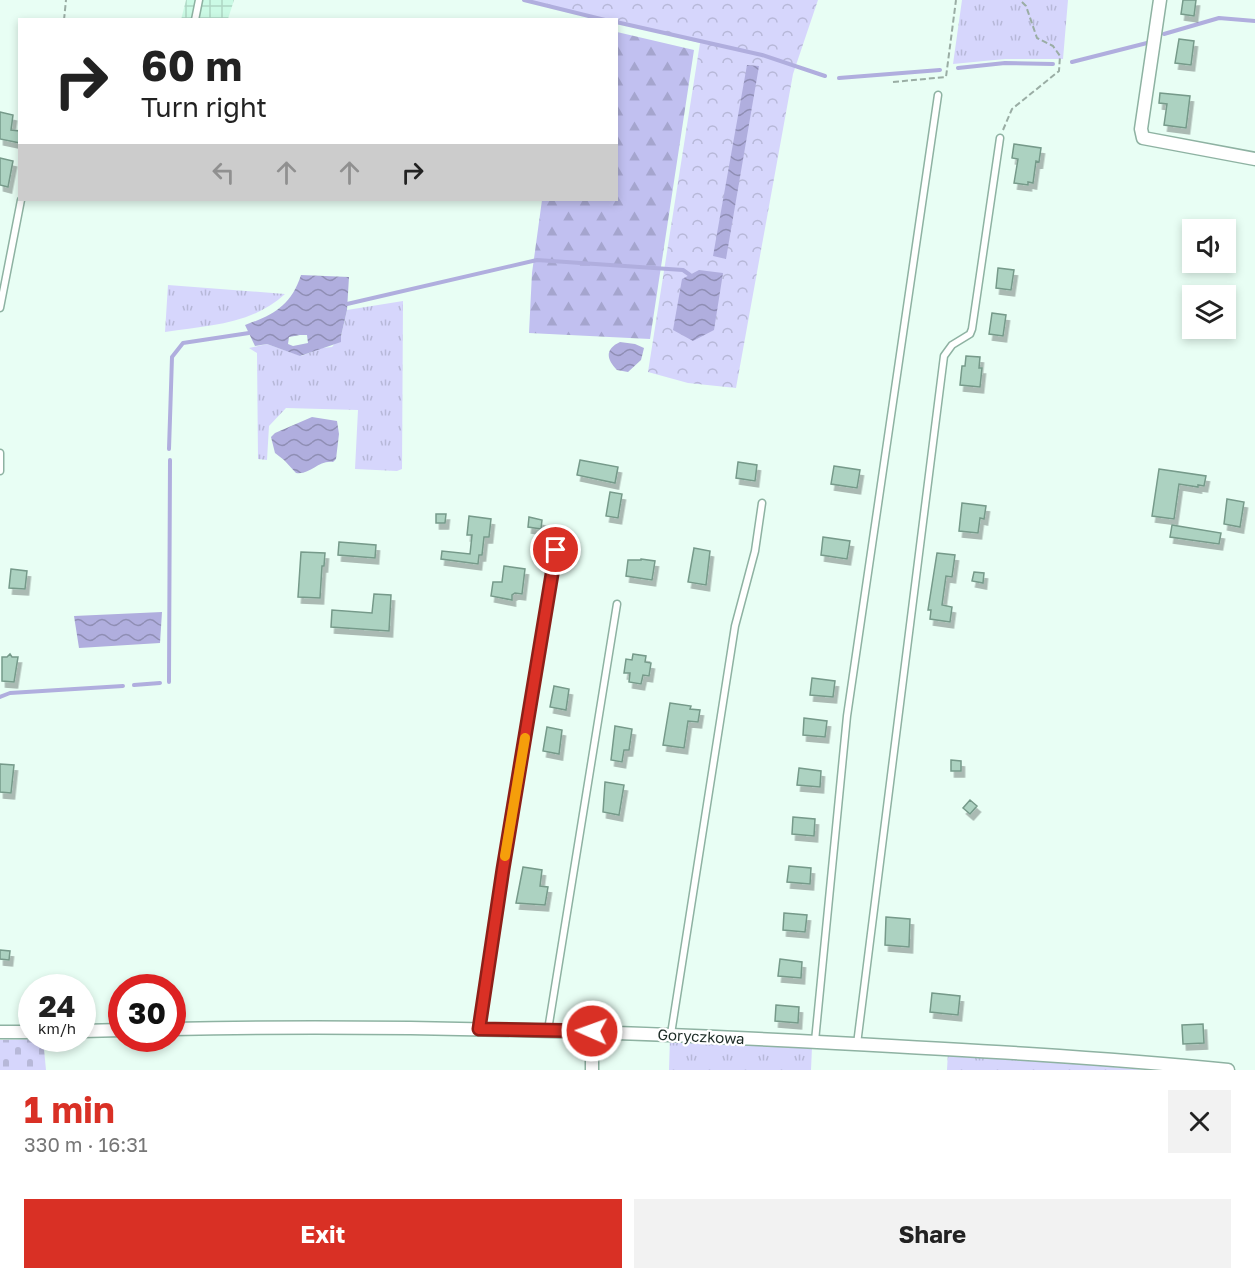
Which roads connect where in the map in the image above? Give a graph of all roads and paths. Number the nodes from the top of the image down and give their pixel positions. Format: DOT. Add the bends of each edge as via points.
graph roads {
  1 [pos="66,0"];
  2 [pos="199,0"];
  3 [pos="956,0"];
  4 [pos="1020,0"];
  5 [pos="1160,0"];
  6 [pos="64,18"];
  7 [pos="195,18"];
  8 [pos="892,82"];
  9 [pos="938,95"];
  10 [pos="1000,138"];
  11 [pos="1255,159"];
  12 [pos="21,201"];
  13 [pos="0,308"];
  14 [pos="0,453"];
  15 [pos="0,471"];
  16 [pos="762,503"];
  17 [pos="556,550"];
  18 [pos="617,604"];
  19 [pos="186,1029"];
  20 [pos="479,1029"];
  21 [pos="548,1030"];
  22 [pos="592,1031"];
  23 [pos="0,1032"];
  24 [pos="18,1032"];
  25 [pos="671,1034"];
  26 [pos="815,1042"];
  27 [pos="857,1044"];
  28 [pos="592,1070"];
  29 [pos="1228,1070"];
  1 -- 6 [label="path"];
  2 -- 7 [label="lane"];
  3 -- 8 [label="path" via="946,77"];
  4 -- 10 [label="path" via="1026,6 1036,38 1053,46 1060,56 1059,71 1012,109"];
  5 -- 11 [label="street" via="1141,129 1143,138"];
  9 -- 26 [label="lane" via="847,716"];
  10 -- 27 [label="lane" via="972,329 944,356"];
  12 -- 13 [label="lane"];
  14 -- 15 [label="lane"];
  16 -- 25 [label="lane" via="755,551 735,626"];
  17 -- 20 [label="lane"];
  18 -- 21 [label="lane"];
  19 -- 20 [label="street, Goryczkowa"];
  20 -- 21 [label="street, Goryczkowa"];
  21 -- 22 [label="street, Goryczkowa"];
  22 -- 25 [label="street, Goryczkowa"];
  22 -- 28 [label="street"];
  23 -- 24 [label="street"];
  25 -- 26 [label="street, Goryczkowa"];
  26 -- 27 [label="street, Goryczkowa"];
  27 -- 29 [label="street, Goryczkowa"];
}
